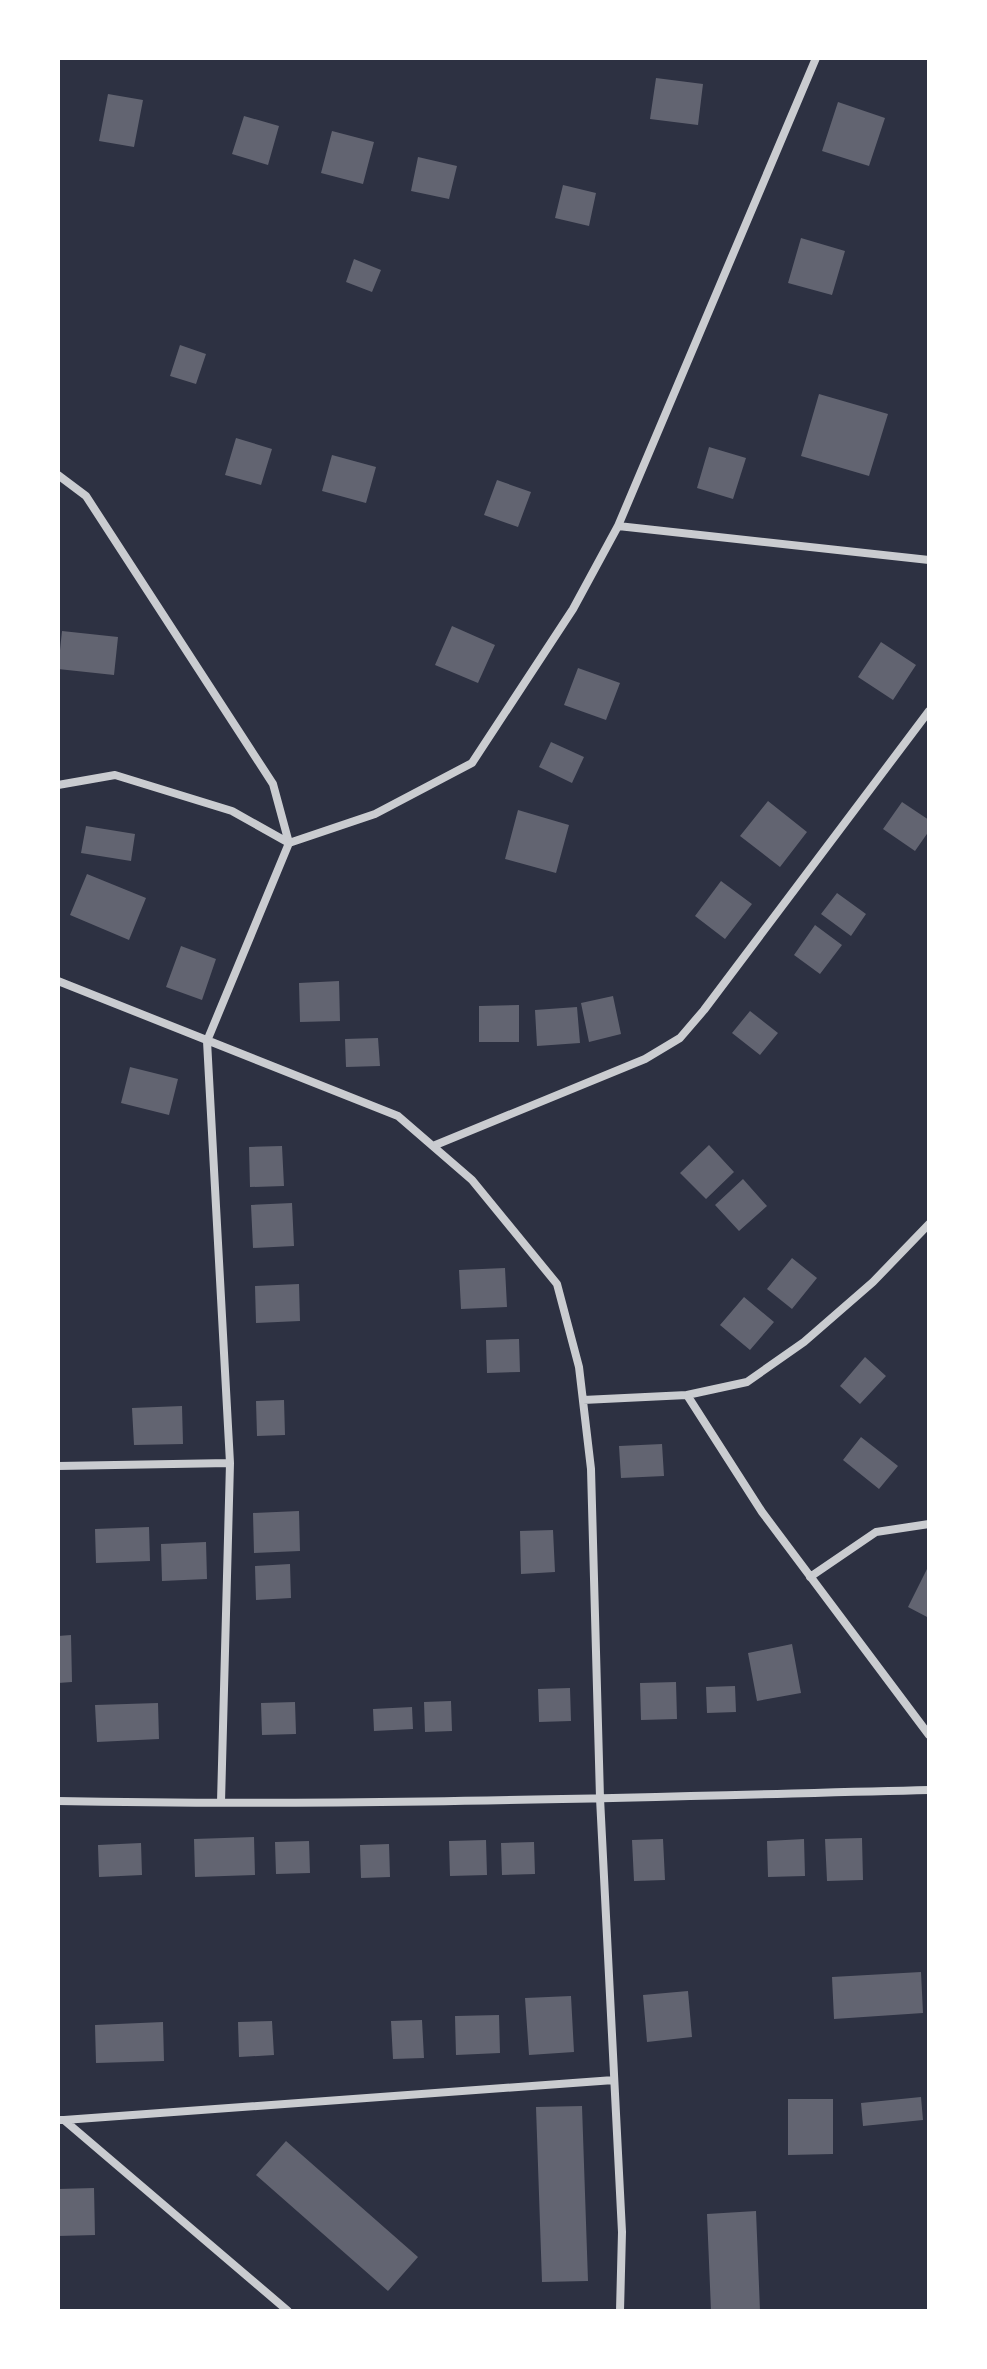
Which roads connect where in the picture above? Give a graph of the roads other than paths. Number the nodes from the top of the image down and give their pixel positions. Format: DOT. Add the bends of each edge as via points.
graph roads {
  1 [pos="816,58"];
  2 [pos="58,475"];
  3 [pos="618,526"];
  4 [pos="929,560"];
  5 [pos="929,711"];
  6 [pos="58,785"];
  7 [pos="289,843"];
  8 [pos="58,981"];
  9 [pos="207,1041"];
  10 [pos="433,1146"];
  11 [pos="929,1224"];
  12 [pos="687,1395"];
  13 [pos="583,1400"];
  14 [pos="230,1463"];
  15 [pos="58,1466"];
  16 [pos="929,1524"];
  17 [pos="810,1577"];
  18 [pos="929,1735"];
  19 [pos="929,1790"];
  20 [pos="600,1798"];
  21 [pos="58,1801"];
  22 [pos="221,1802"];
  23 [pos="614,2080"];
  24 [pos="61,2120"];
  25 [pos="288,2311"];
  26 [pos="620,2311"];
  1 -- 3 [label="street"];
  2 -- 7 [label="street" via="86,496 273,784"];
  3 -- 4 [label="street"];
  3 -- 7 [label="street" via="573,609 472,763 375,814"];
  5 -- 10 [label="street" via="680,1038 645,1059"];
  6 -- 7 [label="street" via="115,775 232,811"];
  7 -- 9 [label="street"];
  8 -- 9 [label="street"];
  9 -- 10 [label="street" via="398,1116"];
  9 -- 14 [label="street"];
  10 -- 13 [label="street" via="472,1180 557,1284"];
  11 -- 12 [label="street" via="804,1342 747,1382"];
  12 -- 13 [label="street"];
  12 -- 17 [label="street"];
  13 -- 20 [label="street" via="591,1469"];
  14 -- 15 [label="street"];
  14 -- 22 [label="street"];
  16 -- 17 [label="street" via="876,1532"];
  17 -- 18 [label="street"];
  19 -- 20 [label="street"];
  20 -- 22 [label="street"];
  20 -- 23 [label="street"];
  21 -- 22 [label="street"];
  23 -- 24 [label="street"];
  23 -- 26 [label="street" via="622,2232"];
  24 -- 25 [label="street"];
}
